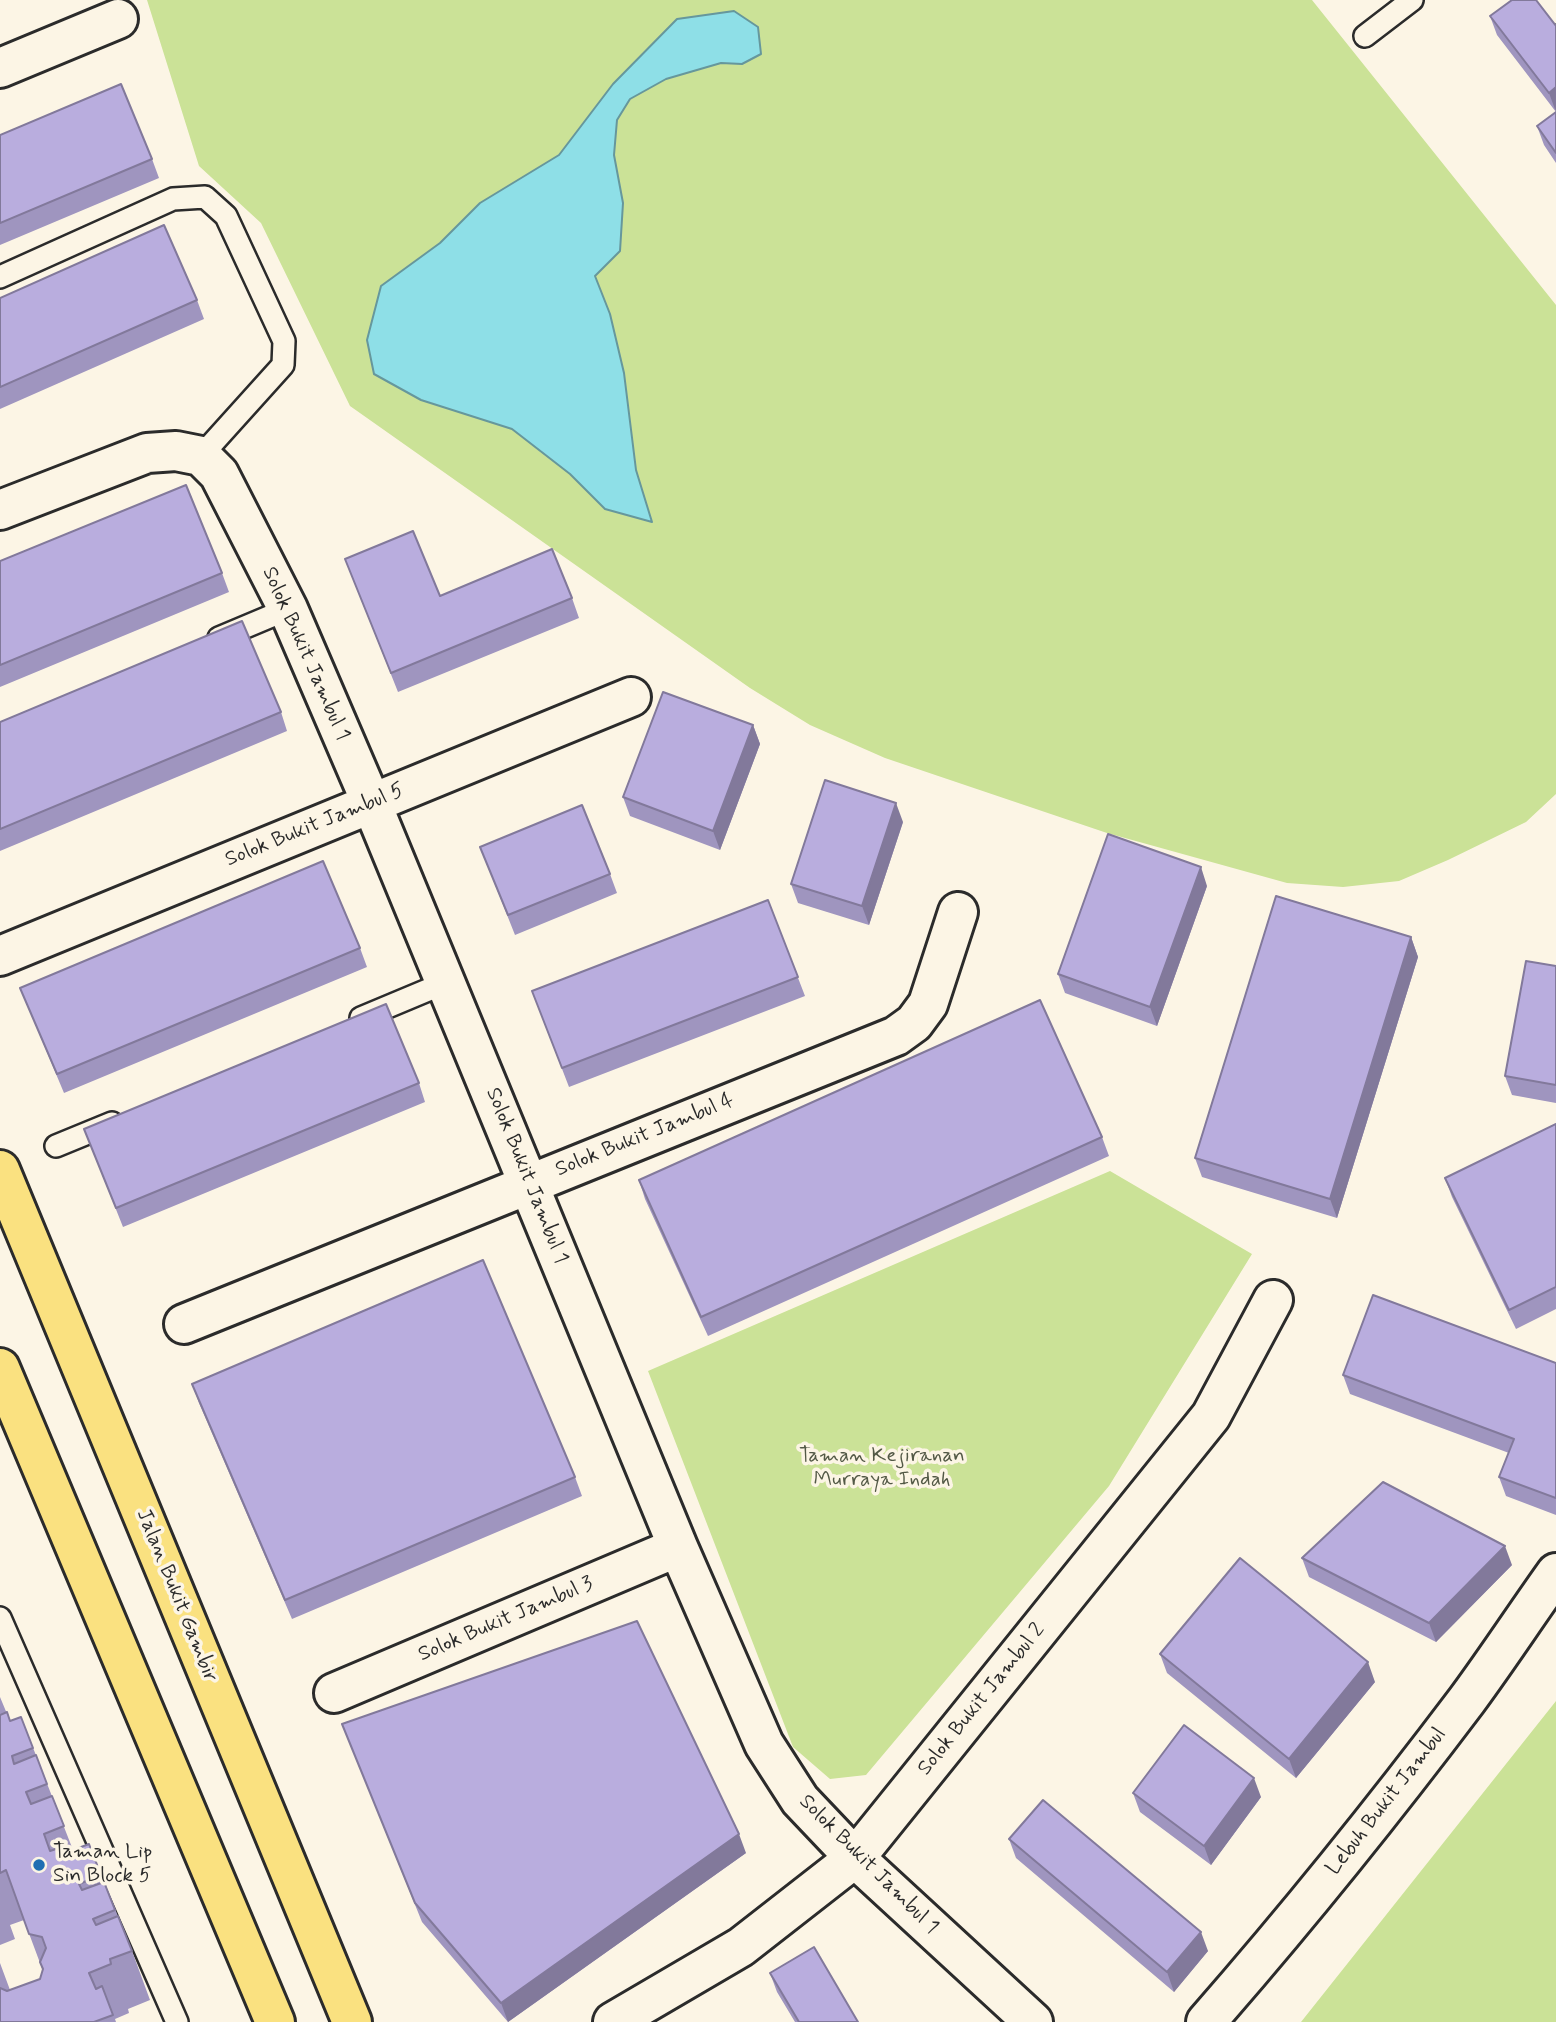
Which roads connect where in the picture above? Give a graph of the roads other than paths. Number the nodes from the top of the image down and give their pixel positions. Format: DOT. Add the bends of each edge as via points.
graph roads {
  1 [pos="1412,0"];
  2 [pos="1544,0"];
  3 [pos="1556,13"];
  4 [pos="118,19"];
  5 [pos="1365,36"];
  6 [pos="0,68"];
  7 [pos="0,277"];
  8 [pos="201,456"];
  9 [pos="0,510"];
  10 [pos="288,609"];
  11 [pos="201,646"];
  12 [pos="631,697"];
  13 [pos="371,802"];
  14 [pos="958,912"];
  15 [pos="0,956"];
  16 [pos="447,982"];
  17 [pos="346,1025"];
  18 [pos="131,1115"];
  19 [pos="56,1146"];
  20 [pos="0,1170"];
  21 [pos="529,1183"];
  22 [pos="1273,1300"];
  23 [pos="184,1324"];
  24 [pos="0,1368"];
  25 [pos="678,1547"];
  26 [pos="1556,1573"];
  27 [pos="0,1618"];
  28 [pos="334,1693"];
  29 [pos="855,1858"];
  30 [pos="177,2022"];
  31 [pos="275,2022"];
  32 [pos="352,2022"];
  33 [pos="613,2022"];
  34 [pos="1033,2022"];
  35 [pos="1206,2022"];
  1 -- 5 [label="lane"];
  2 -- 3 [label="lane"];
  4 -- 6 [label="street"];
  7 -- 8 [label="lane" via="173,199 205,197 216,206 226,216 284,341 283,365"];
  8 -- 9 [label="street" via="176,450 147,453"];
  8 -- 10 [label="street, Solok Bukit Jambul 1" via="219,474"];
  10 -- 11 [label="lane"];
  10 -- 13 [label="street, Solok Bukit Jambul 1"];
  12 -- 13 [label="street, Solok Bukit Jambul 5"];
  13 -- 15 [label="street, Solok Bukit Jambul 5"];
  13 -- 16 [label="street, Solok Bukit Jambul 1"];
  14 -- 21 [label="street, Solok Bukit Jambul 4" via="928,1004 914,1023 896,1036"];
  16 -- 17 [label="lane"];
  16 -- 21 [label="street, Solok Bukit Jambul 1"];
  18 -- 19 [label="lane"];
  20 -- 32 [label="main road, Jalan Bukit Gambir"];
  21 -- 23 [label="street, Solok Bukit Jambul 4"];
  21 -- 25 [label="street, Solok Bukit Jambul 1"];
  22 -- 29 [label="street, Solok Bukit Jambul 2" via="1212,1416"];
  24 -- 31 [label="main road"];
  25 -- 28 [label="street, Solok Bukit Jambul 3"];
  25 -- 29 [label="street, Solok Bukit Jambul 1" via="764,1744 800,1800"];
  26 -- 35 [label="street, Lebuh Bukit Jambul" via="1424,1755"];
  27 -- 30 [label="lane"];
  29 -- 33 [label="street, Solok Bukit Jambul 2" via="741,1947"];
  29 -- 34 [label="street, Solok Bukit Jambul 1"];
}
